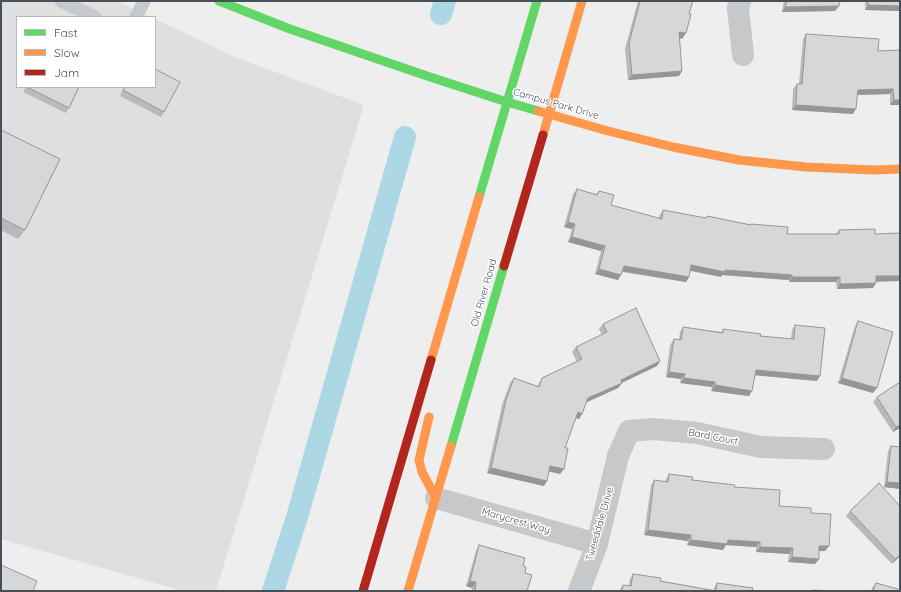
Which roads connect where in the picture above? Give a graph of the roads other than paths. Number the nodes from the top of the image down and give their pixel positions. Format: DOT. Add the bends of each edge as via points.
graph roads {
  1 [pos="61,1"];
  2 [pos="144,1"];
  3 [pos="219,1"];
  4 [pos="537,1"];
  5 [pos="582,1"];
  6 [pos="740,1"];
  7 [pos="94,16"];
  8 [pos="136,16"];
  9 [pos="743,55"];
  10 [pos="507,102"];
  11 [pos="548,114"];
  12 [pos="900,169"];
  13 [pos="432,358"];
  14 [pos="436,370"];
  15 [pos="431,407"];
  16 [pos="824,449"];
  17 [pos="618,456"];
  18 [pos="436,498"];
  19 [pos="597,544"];
  20 [pos="363,591"];
  21 [pos="408,591"];
  22 [pos="579,591"];
  1 -- 7 [label="lane"];
  2 -- 8 [label="lane"];
  3 -- 10 [label="main road, Campus Park Drive" via="290,29"];
  4 -- 10 [label="main road"];
  5 -- 11 [label="main road, Old River Road"];
  6 -- 9 [label="street" via="738,8"];
  10 -- 11 [label="main road, Campus Park Drive"];
  10 -- 13 [label="main road"];
  11 -- 12 [label="main road, Campus Park Drive" via="673,147 739,160 806,167"];
  11 -- 18 [label="main road, Old River Road"];
  13 -- 14 [label="main road"];
  13 -- 20 [label="main road"];
  15 -- 18 [label="main road" via="419,460 422,472"];
  16 -- 17 [label="street, Bard Court" via="761,447 697,433 654,429 629,431"];
  17 -- 19 [label="street, Tweeddale Drive"];
  18 -- 19 [label="street, Marycrest Way"];
  18 -- 21 [label="main road, Old River Road"];
  19 -- 22 [label="street, Tweeddale Drive"];
}
